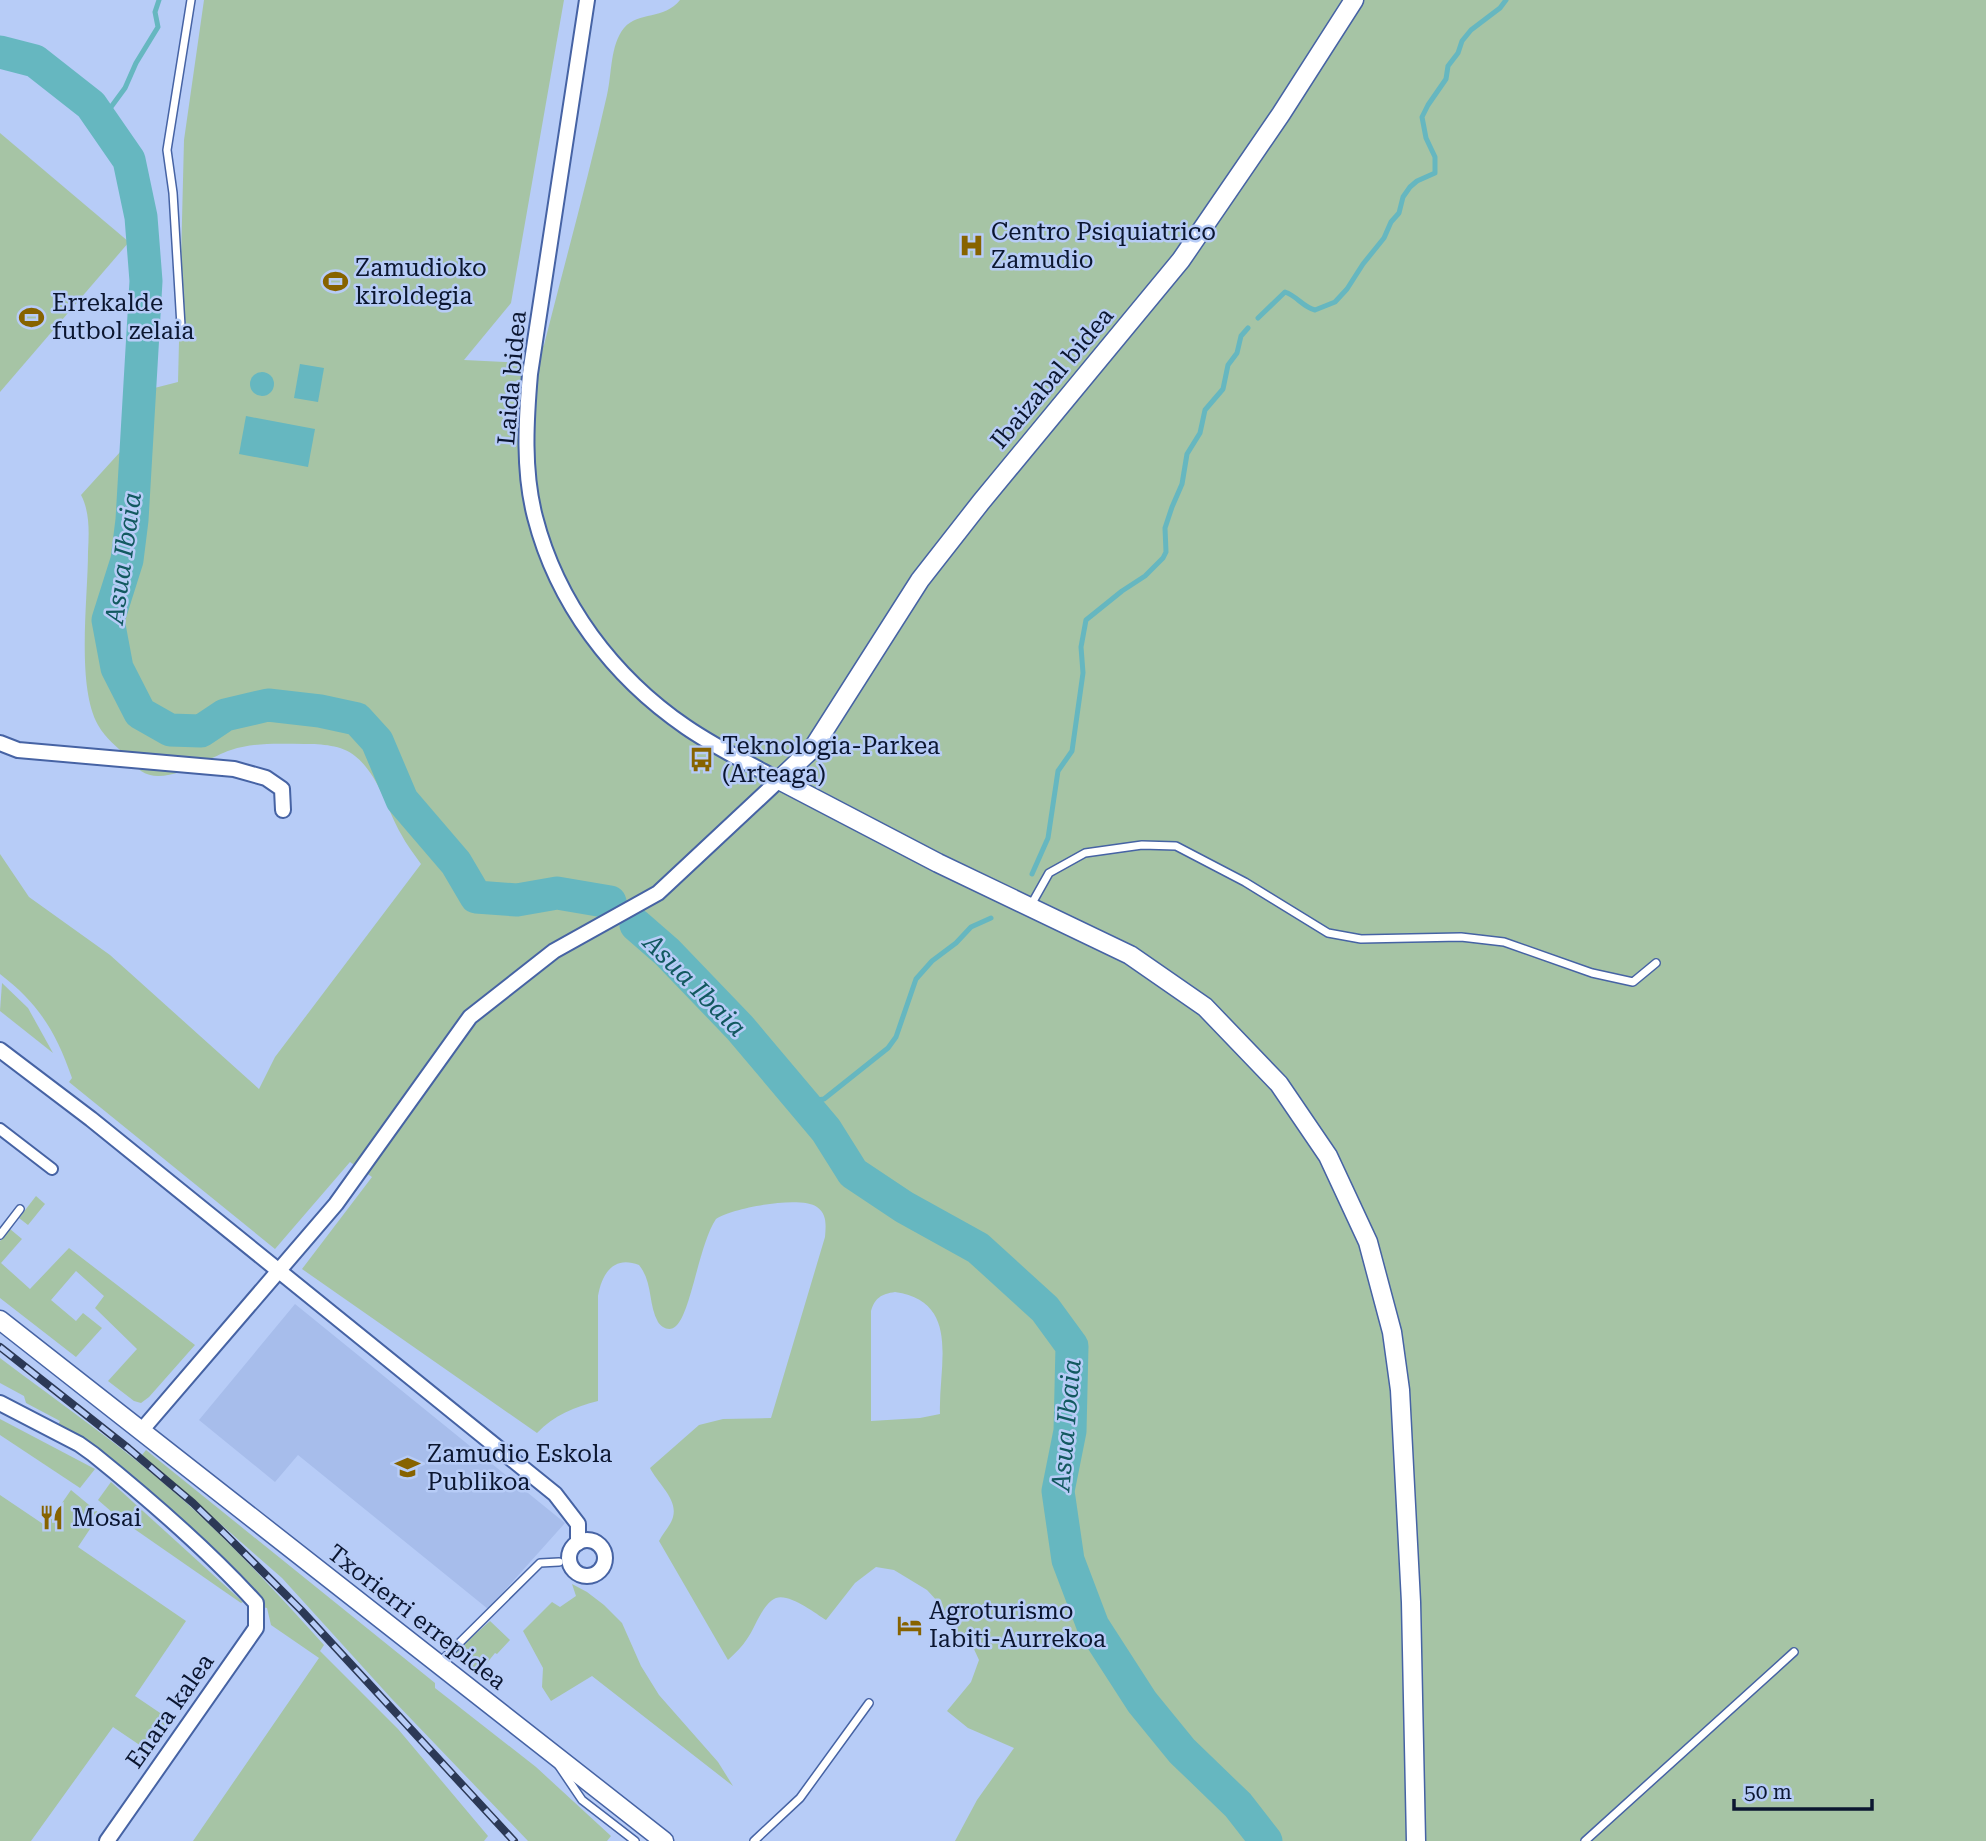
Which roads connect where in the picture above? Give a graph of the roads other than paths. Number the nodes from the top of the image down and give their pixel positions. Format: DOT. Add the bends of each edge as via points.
graph roads {
  1 [pos="191,0"];
  2 [pos="587,0"];
  3 [pos="1354,0"];
  4 [pos="181,326"];
  5 [pos="0,743"];
  6 [pos="779,780"];
  7 [pos="283,810"];
  8 [pos="1030,906"];
  9 [pos="1656,963"];
  10 [pos="0,1050"];
  11 [pos="0,1129"];
  12 [pos="52,1168"];
  13 [pos="20,1209"];
  14 [pos="0,1235"];
  15 [pos="278,1271"];
  16 [pos="0,1320"];
  17 [pos="0,1403"];
  18 [pos="141,1431"];
  19 [pos="578,1543"];
  20 [pos="559,1562"];
  21 [pos="1794,1652"];
  22 [pos="438,1664"];
  23 [pos="869,1703"];
  24 [pos="553,1755"];
  25 [pos="626,1834"];
  26 [pos="107,1841"];
  27 [pos="619,1841"];
  28 [pos="635,1841"];
  29 [pos="664,1841"];
  30 [pos="754,1841"];
  31 [pos="1416,1841"];
  32 [pos="1585,1841"];
  1 -- 4 [label="lane" via="167,150"];
  2 -- 6 [label="street, Laida bidea" via="530,374 526,417 534,514 563,592 596,644 627,679 686,727"];
  3 -- 6 [label="street, Ibaizabal bidea" via="1181,260 920,580 813,748"];
  5 -- 7 [label="street" via="18,750 234,769 266,778 282,789"];
  6 -- 8 [label="street"];
  6 -- 15 [label="street" via="657,893 554,951 470,1017 337,1204"];
  8 -- 9 [label="lane" via="1049,873 1085,853 1142,845 1176,846 1328,933 1361,939 1461,937 1504,942 1592,973 1633,982"];
  8 -- 31 [label="street" via="1130,955 1205,1007 1279,1084 1328,1156 1368,1242 1392,1332 1400,1390"];
  10 -- 15 [label="street"];
  11 -- 12 [label="street"];
  13 -- 14 [label="lane"];
  15 -- 18 [label="street"];
  15 -- 19 [label="street" via="555,1494 578,1524"];
  16 -- 18 [label="street, Txorierri errepidea"];
  17 -- 26 [label="street, Enara kalea" via="93,1454 199,1546 256,1603 257,1628"];
  18 -- 22 [label="street, Txorierri errepidea"];
  20 -- 22 [label="lane" via="540,1563"];
  21 -- 32 [label="lane"];
  22 -- 24 [label="street, Txorierri errepidea"];
  23 -- 30 [label="lane" via="800,1798"];
  24 -- 25 [label="lane" via="582,1800"];
  24 -- 29 [label="street, Txorierri errepidea"];
  25 -- 27 [label="lane"];
  25 -- 28 [label="lane"];
}
